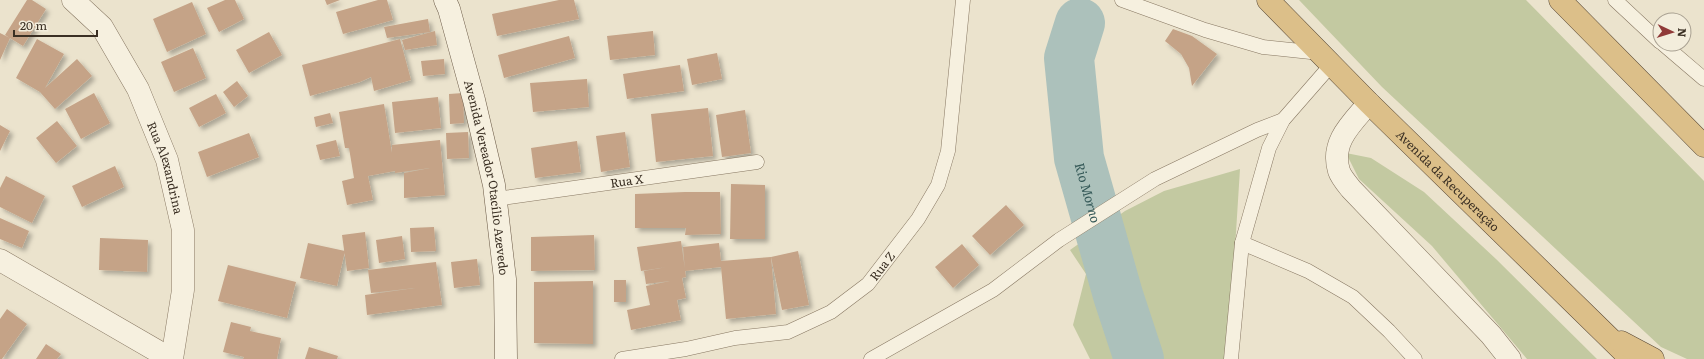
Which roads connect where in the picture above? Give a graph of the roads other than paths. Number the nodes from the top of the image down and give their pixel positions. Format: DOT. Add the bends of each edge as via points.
graph roads {
  1 [pos="73,0"];
  2 [pos="445,0"];
  3 [pos="963,0"];
  4 [pos="1122,0"];
  5 [pos="1268,0"];
  6 [pos="1560,0"];
  7 [pos="1615,0"];
  8 [pos="1652,35"];
  9 [pos="1672,52"];
  10 [pos="1326,59"];
  11 [pos="1704,79"];
  12 [pos="1369,103"];
  13 [pos="1283,120"];
  14 [pos="1687,129"];
  15 [pos="1704,146"];
  16 [pos="1704,154"];
  17 [pos="757,162"];
  18 [pos="496,199"];
  19 [pos="1242,243"];
  20 [pos="0,260"];
  21 [pos="1608,335"];
  22 [pos="171,359"];
  23 [pos="506,359"];
  24 [pos="622,359"];
  25 [pos="871,359"];
  26 [pos="1231,359"];
  27 [pos="1415,359"];
  28 [pos="1510,359"];
  29 [pos="1632,359"];
  30 [pos="1653,359"];
  1 -- 22 [label="street, Rua Alexandrina" via="102,27 138,89 167,160 183,230 183,290"];
  2 -- 18 [label="street, Avenida Vereador Otacílio Azevedo" via="474,100"];
  3 -- 24 [label="lane, Rua Z" via="948,151 938,185 918,219 868,284 831,312 788,332 735,338 686,350"];
  4 -- 10 [label="lane" via="1205,30 1263,47"];
  5 -- 10 [label="highway, Avenida da Recuperação"];
  6 -- 14 [label="highway"];
  7 -- 8 [label="lane"];
  9 -- 11 [label="lane"];
  10 -- 12 [label="highway, Avenida da Recuperação"];
  10 -- 13 [label="lane"];
  12 -- 21 [label="highway, Avenida da Recuperação"];
  12 -- 28 [label="street" via="1340,139 1337,158 1340,172 1351,189 1481,324"];
  13 -- 19 [label="lane" via="1269,148"];
  13 -- 25 [label="lane" via="1155,179 1059,240 993,290"];
  14 -- 15 [label="highway"];
  14 -- 16 [label="highway"];
  17 -- 18 [label="lane, Rua X"];
  18 -- 23 [label="street, Avenida Vereador Otacílio Azevedo" via="505,279"];
  19 -- 26 [label="lane"];
  19 -- 27 [label="lane" via="1308,271 1353,297"];
  20 -- 22 [label="street"];
  21 -- 29 [label="highway, Avenida da Recuperação"];
  21 -- 30 [label="highway"];
}
